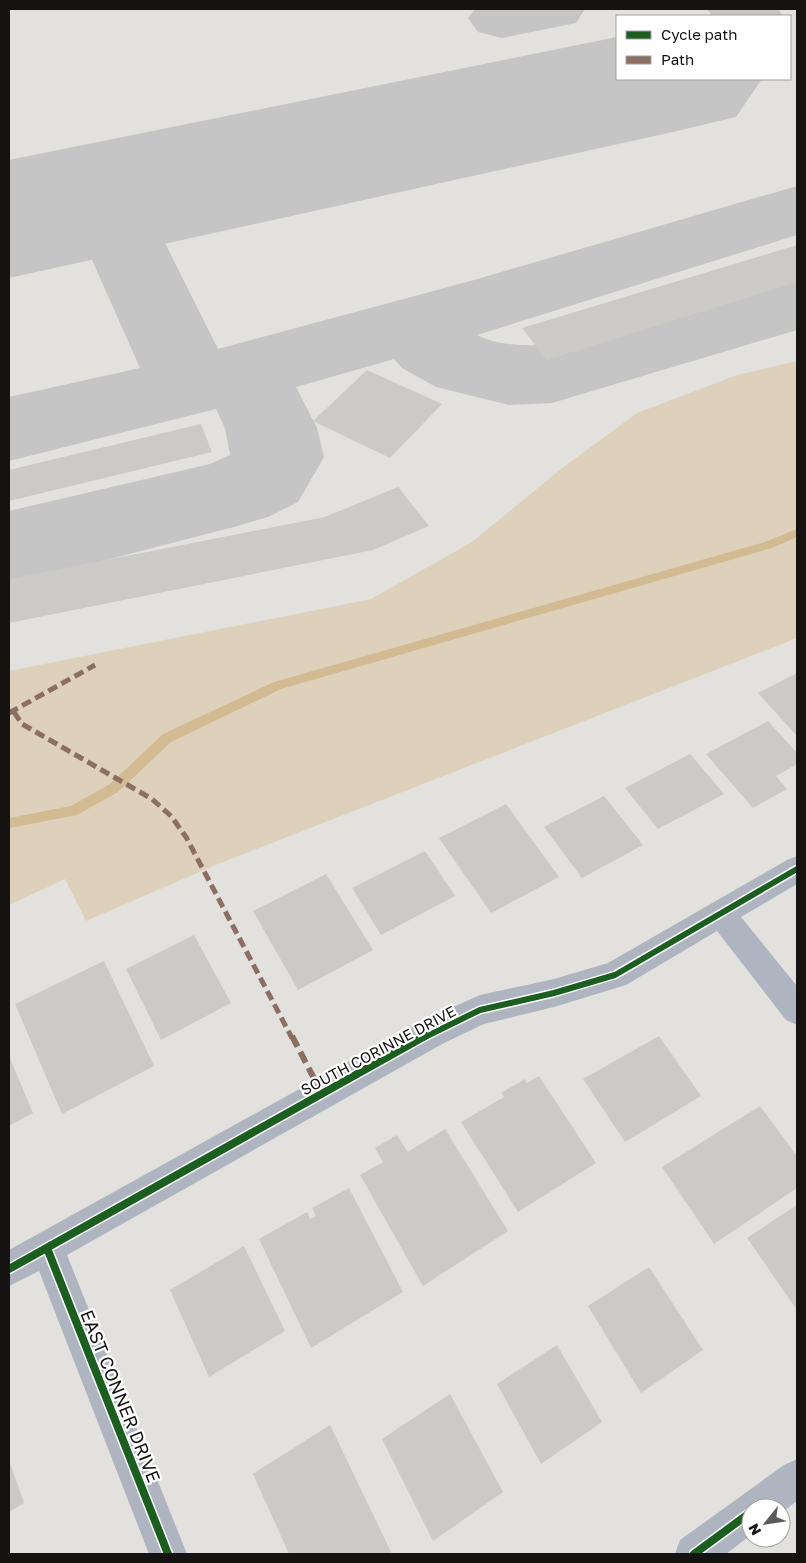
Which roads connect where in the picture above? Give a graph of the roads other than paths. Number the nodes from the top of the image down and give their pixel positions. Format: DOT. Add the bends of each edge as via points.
graph roads {
  1 [pos="797,869"];
  2 [pos="720,913"];
  3 [pos="797,1010"];
  4 [pos="47,1248"];
  5 [pos="9,1269"];
  6 [pos="797,1478"];
  7 [pos="770,1498"];
  8 [pos="741,1519"];
  9 [pos="168,1554"];
  10 [pos="694,1554"];
  1 -- 2 [label="street, SOUTH CORINNE DRIVE"];
  2 -- 3 [label="street"];
  2 -- 4 [label="street, SOUTH CORINNE DRIVE" via="615,975 480,1010 433,1032"];
  4 -- 5 [label="street, SOUTH CORINNE DRIVE"];
  4 -- 9 [label="street, EAST CONNER DRIVE"];
  6 -- 7 [label="street"];
  8 -- 10 [label="street"];
}
